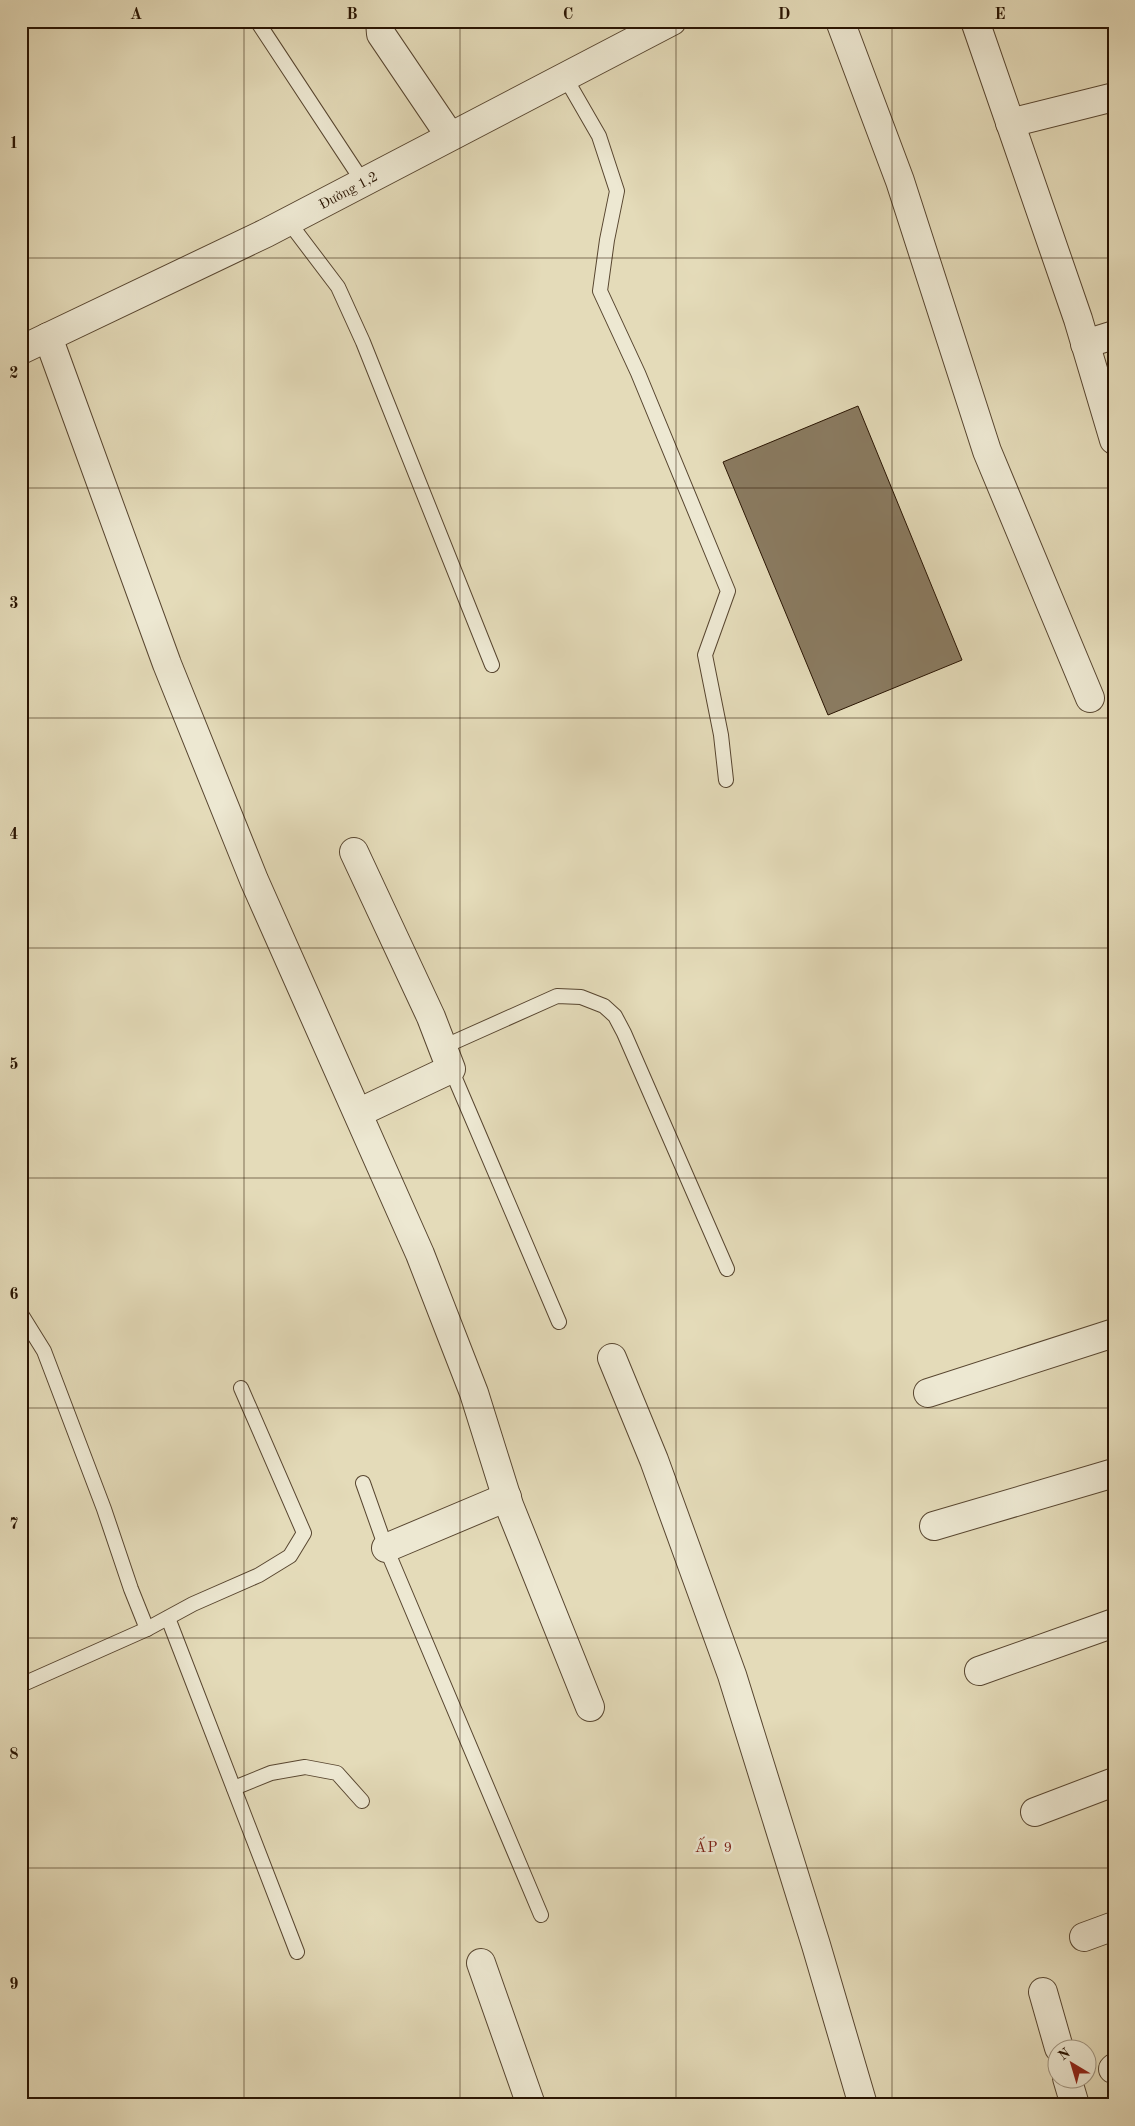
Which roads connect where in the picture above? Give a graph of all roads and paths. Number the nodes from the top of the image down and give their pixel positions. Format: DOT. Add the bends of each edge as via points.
graph roads {
  1 [pos="256,21"];
  2 [pos="380,21"];
  3 [pos="672,21"];
  4 [pos="840,21"];
  5 [pos="975,21"];
  6 [pos="565,77"];
  7 [pos="1114,97"];
  8 [pos="1010,123"];
  9 [pos="450,136"];
  10 [pos="363,182"];
  11 [pos="288,221"];
  12 [pos="1114,335"];
  13 [pos="48,337"];
  14 [pos="1085,344"];
  15 [pos="21,350"];
  16 [pos="1114,440"];
  17 [pos="492,665"];
  18 [pos="1090,698"];
  19 [pos="726,780"];
  20 [pos="354,852"];
  21 [pos="447,1058"];
  22 [pos="358,1113"];
  23 [pos="727,1269"];
  24 [pos="21,1314"];
  25 [pos="559,1322"];
  26 [pos="1114,1333"];
  27 [pos="612,1358"];
  28 [pos="241,1388"];
  29 [pos="928,1394"];
  30 [pos="1114,1473"];
  31 [pos="363,1483"];
  32 [pos="507,1497"];
  33 [pos="934,1526"];
  34 [pos="386,1548"];
  35 [pos="168,1618"];
  36 [pos="1114,1623"];
  37 [pos="147,1629"];
  38 [pos="979,1671"];
  39 [pos="21,1685"];
  40 [pos="590,1707"];
  41 [pos="1114,1782"];
  42 [pos="234,1788"];
  43 [pos="362,1801"];
  44 [pos="1035,1812"];
  45 [pos="542,1915"];
  46 [pos="1114,1926"];
  47 [pos="1084,1937"];
  48 [pos="297,1952"];
  49 [pos="482,1963"];
  50 [pos="1043,1992"];
  51 [pos="1056,2038"];
  52 [pos="1070,2088"];
  53 [pos="531,2105"];
  54 [pos="863,2105"];
  55 [pos="1075,2105"];
  1 -- 10 [label="lane"];
  2 -- 9 [label="street" via="381,34"];
  3 -- 6 [label="street, Đường 1,2"];
  4 -- 18 [label="street" via="900,181 987,451"];
  5 -- 8 [label="street"];
  6 -- 9 [label="street, Đường 1,2"];
  6 -- 19 [label="lane" via="599,136 617,191 606,240 600,291 728,591 705,655 721,735"];
  7 -- 8 [label="street"];
  8 -- 14 [label="street"];
  9 -- 10 [label="street, Đường 1,2"];
  10 -- 11 [label="street, Đường 1,2"];
  11 -- 13 [label="street, Đường 1,2"];
  11 -- 17 [label="lane" via="338,287"];
  12 -- 14 [label="street"];
  13 -- 15 [label="street, Đường 1,2"];
  13 -- 22 [label="street" via="174,682 258,889"];
  14 -- 16 [label="street"];
  20 -- 21 [label="street"];
  21 -- 22 [label="street"];
  21 -- 23 [label="lane" via="557,996 581,997 604,1006 615,1016 624,1033"];
  21 -- 25 [label="lane"];
  22 -- 32 [label="street" via="420,1254 474,1393"];
  24 -- 37 [label="lane" via="44,1351"];
  26 -- 29 [label="street"];
  27 -- 54 [label="street" via="654,1460 732,1675"];
  28 -- 35 [label="lane" via="304,1533 290,1556 259,1575"];
  30 -- 33 [label="street"];
  31 -- 34 [label="lane"];
  32 -- 34 [label="street"];
  32 -- 40 [label="street"];
  34 -- 45 [label="lane"];
  35 -- 37 [label="lane"];
  35 -- 42 [label="lane"];
  36 -- 38 [label="street"];
  37 -- 39 [label="lane"];
  41 -- 44 [label="street"];
  42 -- 43 [label="lane" via="271,1773 304,1767 337,1773"];
  42 -- 48 [label="lane"];
  46 -- 47 [label="street"];
  49 -- 53 [label="street"];
  50 -- 51 [label="street"];
  52 -- 55 [label="street"];
}
